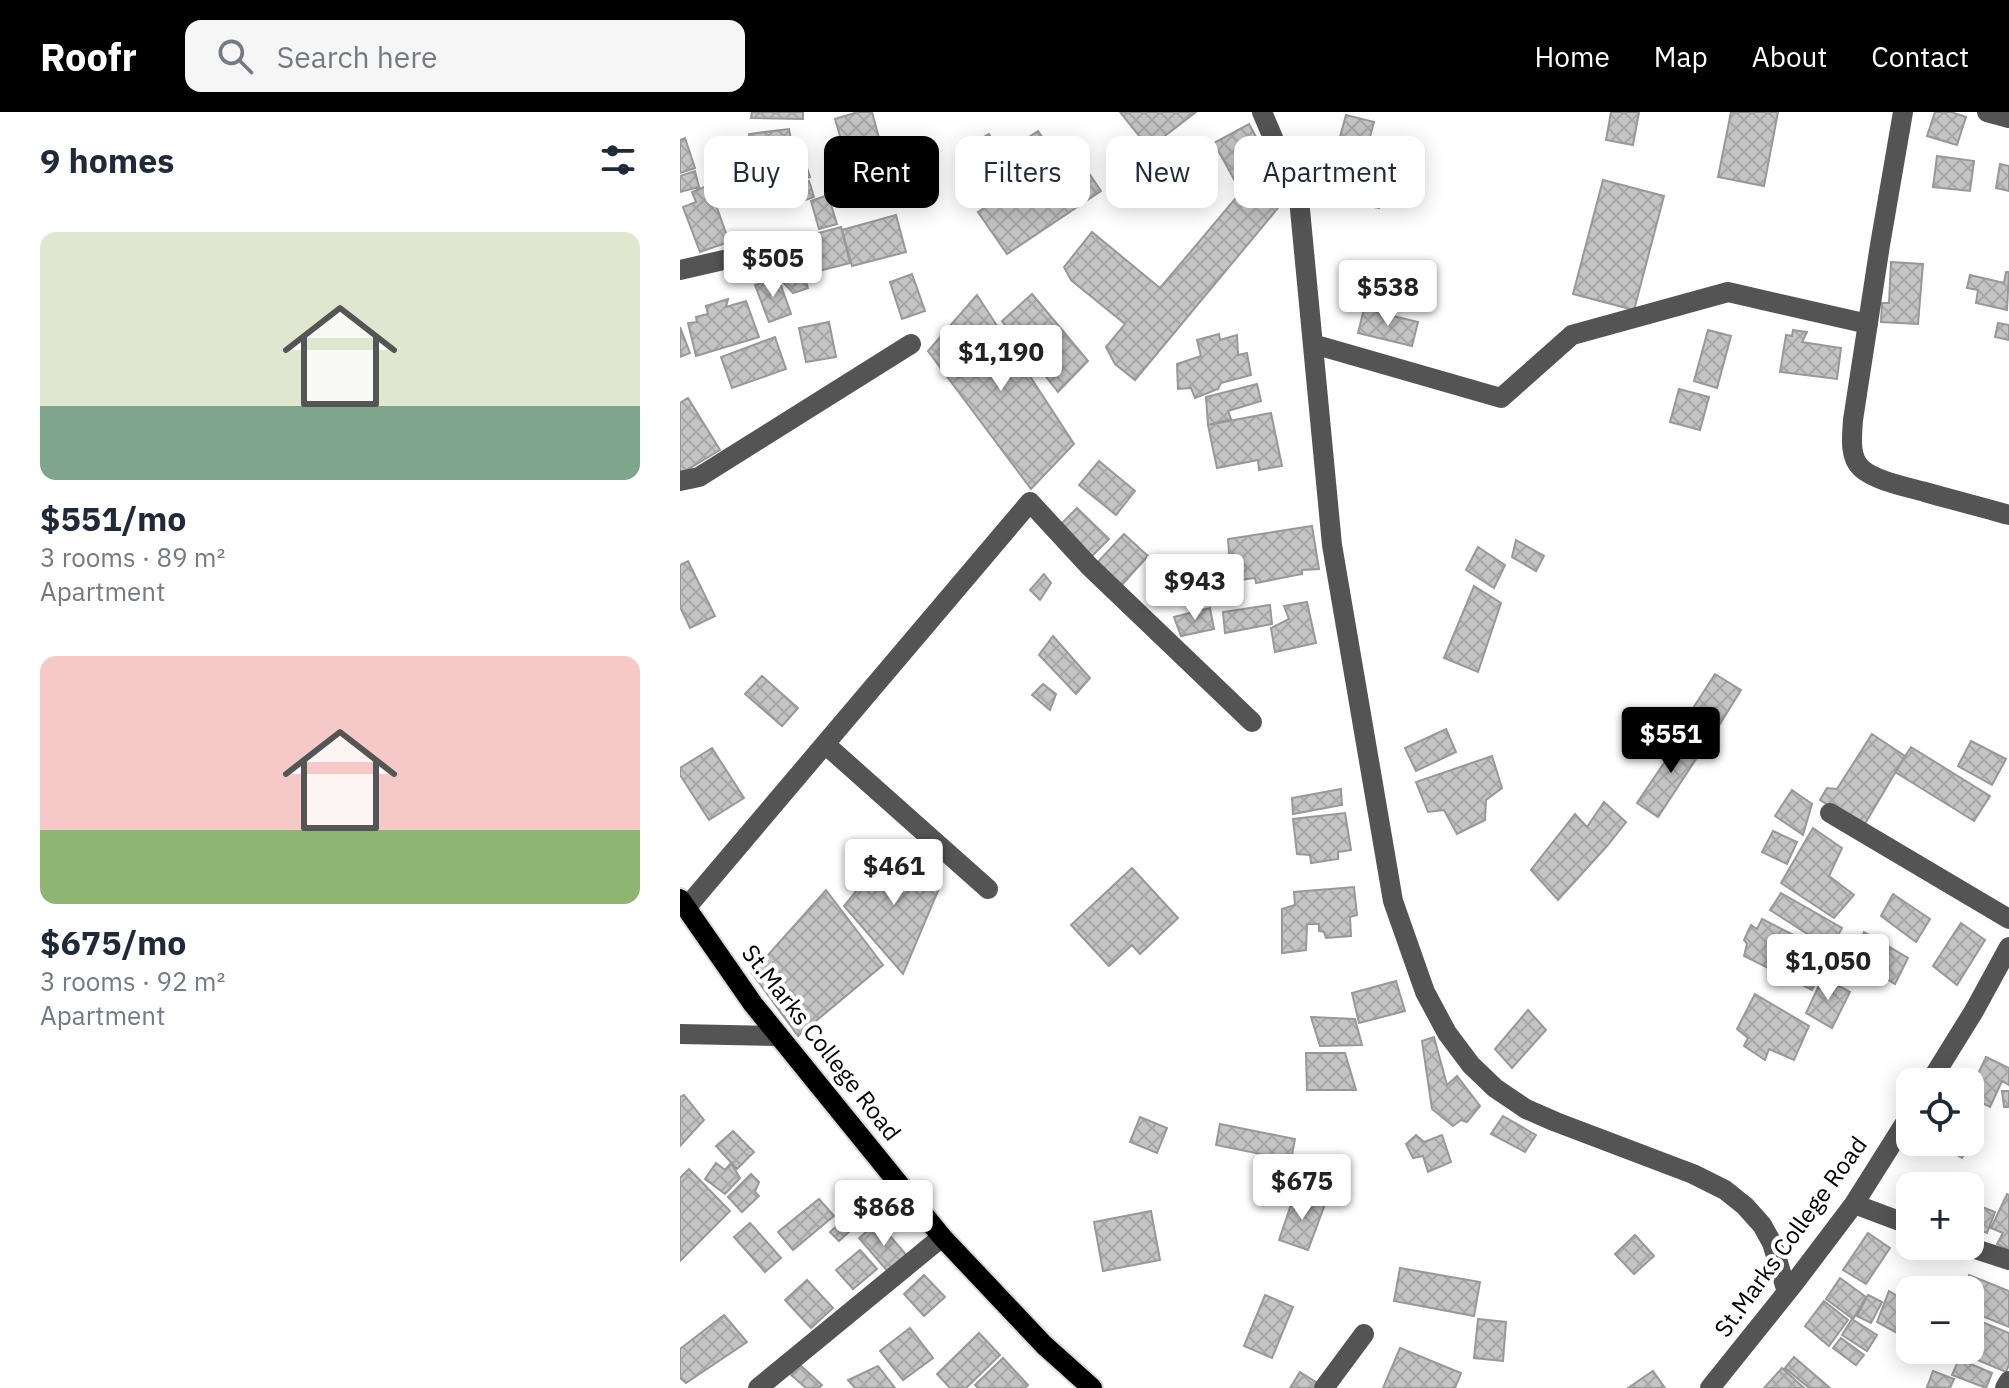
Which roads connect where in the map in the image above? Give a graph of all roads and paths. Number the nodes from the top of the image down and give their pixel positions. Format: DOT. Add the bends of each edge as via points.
graph roads {
  1 [pos="1262,112"];
  2 [pos="1903,112"];
  3 [pos="1987,112"];
  4 [pos="2009,118"];
  5 [pos="741,256"];
  6 [pos="680,270"];
  7 [pos="1868,324"];
  8 [pos="911,344"];
  9 [pos="1313,344"];
  10 [pos="680,481"];
  11 [pos="2009,515"];
  12 [pos="1252,722"];
  13 [pos="825,744"];
  14 [pos="1830,813"];
  15 [pos="988,889"];
  16 [pos="683,903"];
  17 [pos="2009,919"];
  18 [pos="2009,947"];
  19 [pos="680,1034"];
  20 [pos="778,1036"];
  21 [pos="1939,1068"];
  22 [pos="1896,1137"];
  23 [pos="1854,1204"];
  24 [pos="1896,1220"];
  25 [pos="942,1237"];
  26 [pos="1984,1252"];
  27 [pos="2009,1260"];
  28 [pos="1787,1292"];
  29 [pos="1364,1334"];
  30 [pos="2009,1381"];
  31 [pos="758,1388"];
  32 [pos="1092,1388"];
  33 [pos="1324,1388"];
  34 [pos="1710,1388"];
  35 [pos="2005,1388"];
  1 -- 9 [label="street" via="1299,199"];
  2 -- 7 [label="street"];
  3 -- 4 [label="street"];
  5 -- 6 [label="street"];
  7 -- 9 [label="street" via="1728,292 1572,335 1501,398"];
  7 -- 11 [label="street" via="1853,420 1852,443 1861,468 1898,485"];
  8 -- 10 [label="street" via="699,477"];
  9 -- 28 [label="street" via="1332,545 1393,901 1425,992 1471,1065 1526,1109 1693,1174 1745,1206 1772,1243"];
  12 -- 13 [label="street" via="1030,502"];
  13 -- 15 [label="street"];
  13 -- 16 [label="street"];
  14 -- 17 [label="street"];
  16 -- 20 [label="main road, St.Marks College Road"];
  18 -- 21 [label="street"];
  19 -- 20 [label="street"];
  20 -- 25 [label="main road, St.Marks College Road"];
  22 -- 23 [label="street, St.Marks College Road"];
  23 -- 24 [label="street"];
  23 -- 28 [label="street, St.Marks College Road"];
  25 -- 31 [label="street"];
  25 -- 32 [label="main road, St.Marks College Road"];
  26 -- 27 [label="street"];
  28 -- 34 [label="street, St.Marks College Road"];
  29 -- 33 [label="street"];
  30 -- 35 [label="street"];
}
